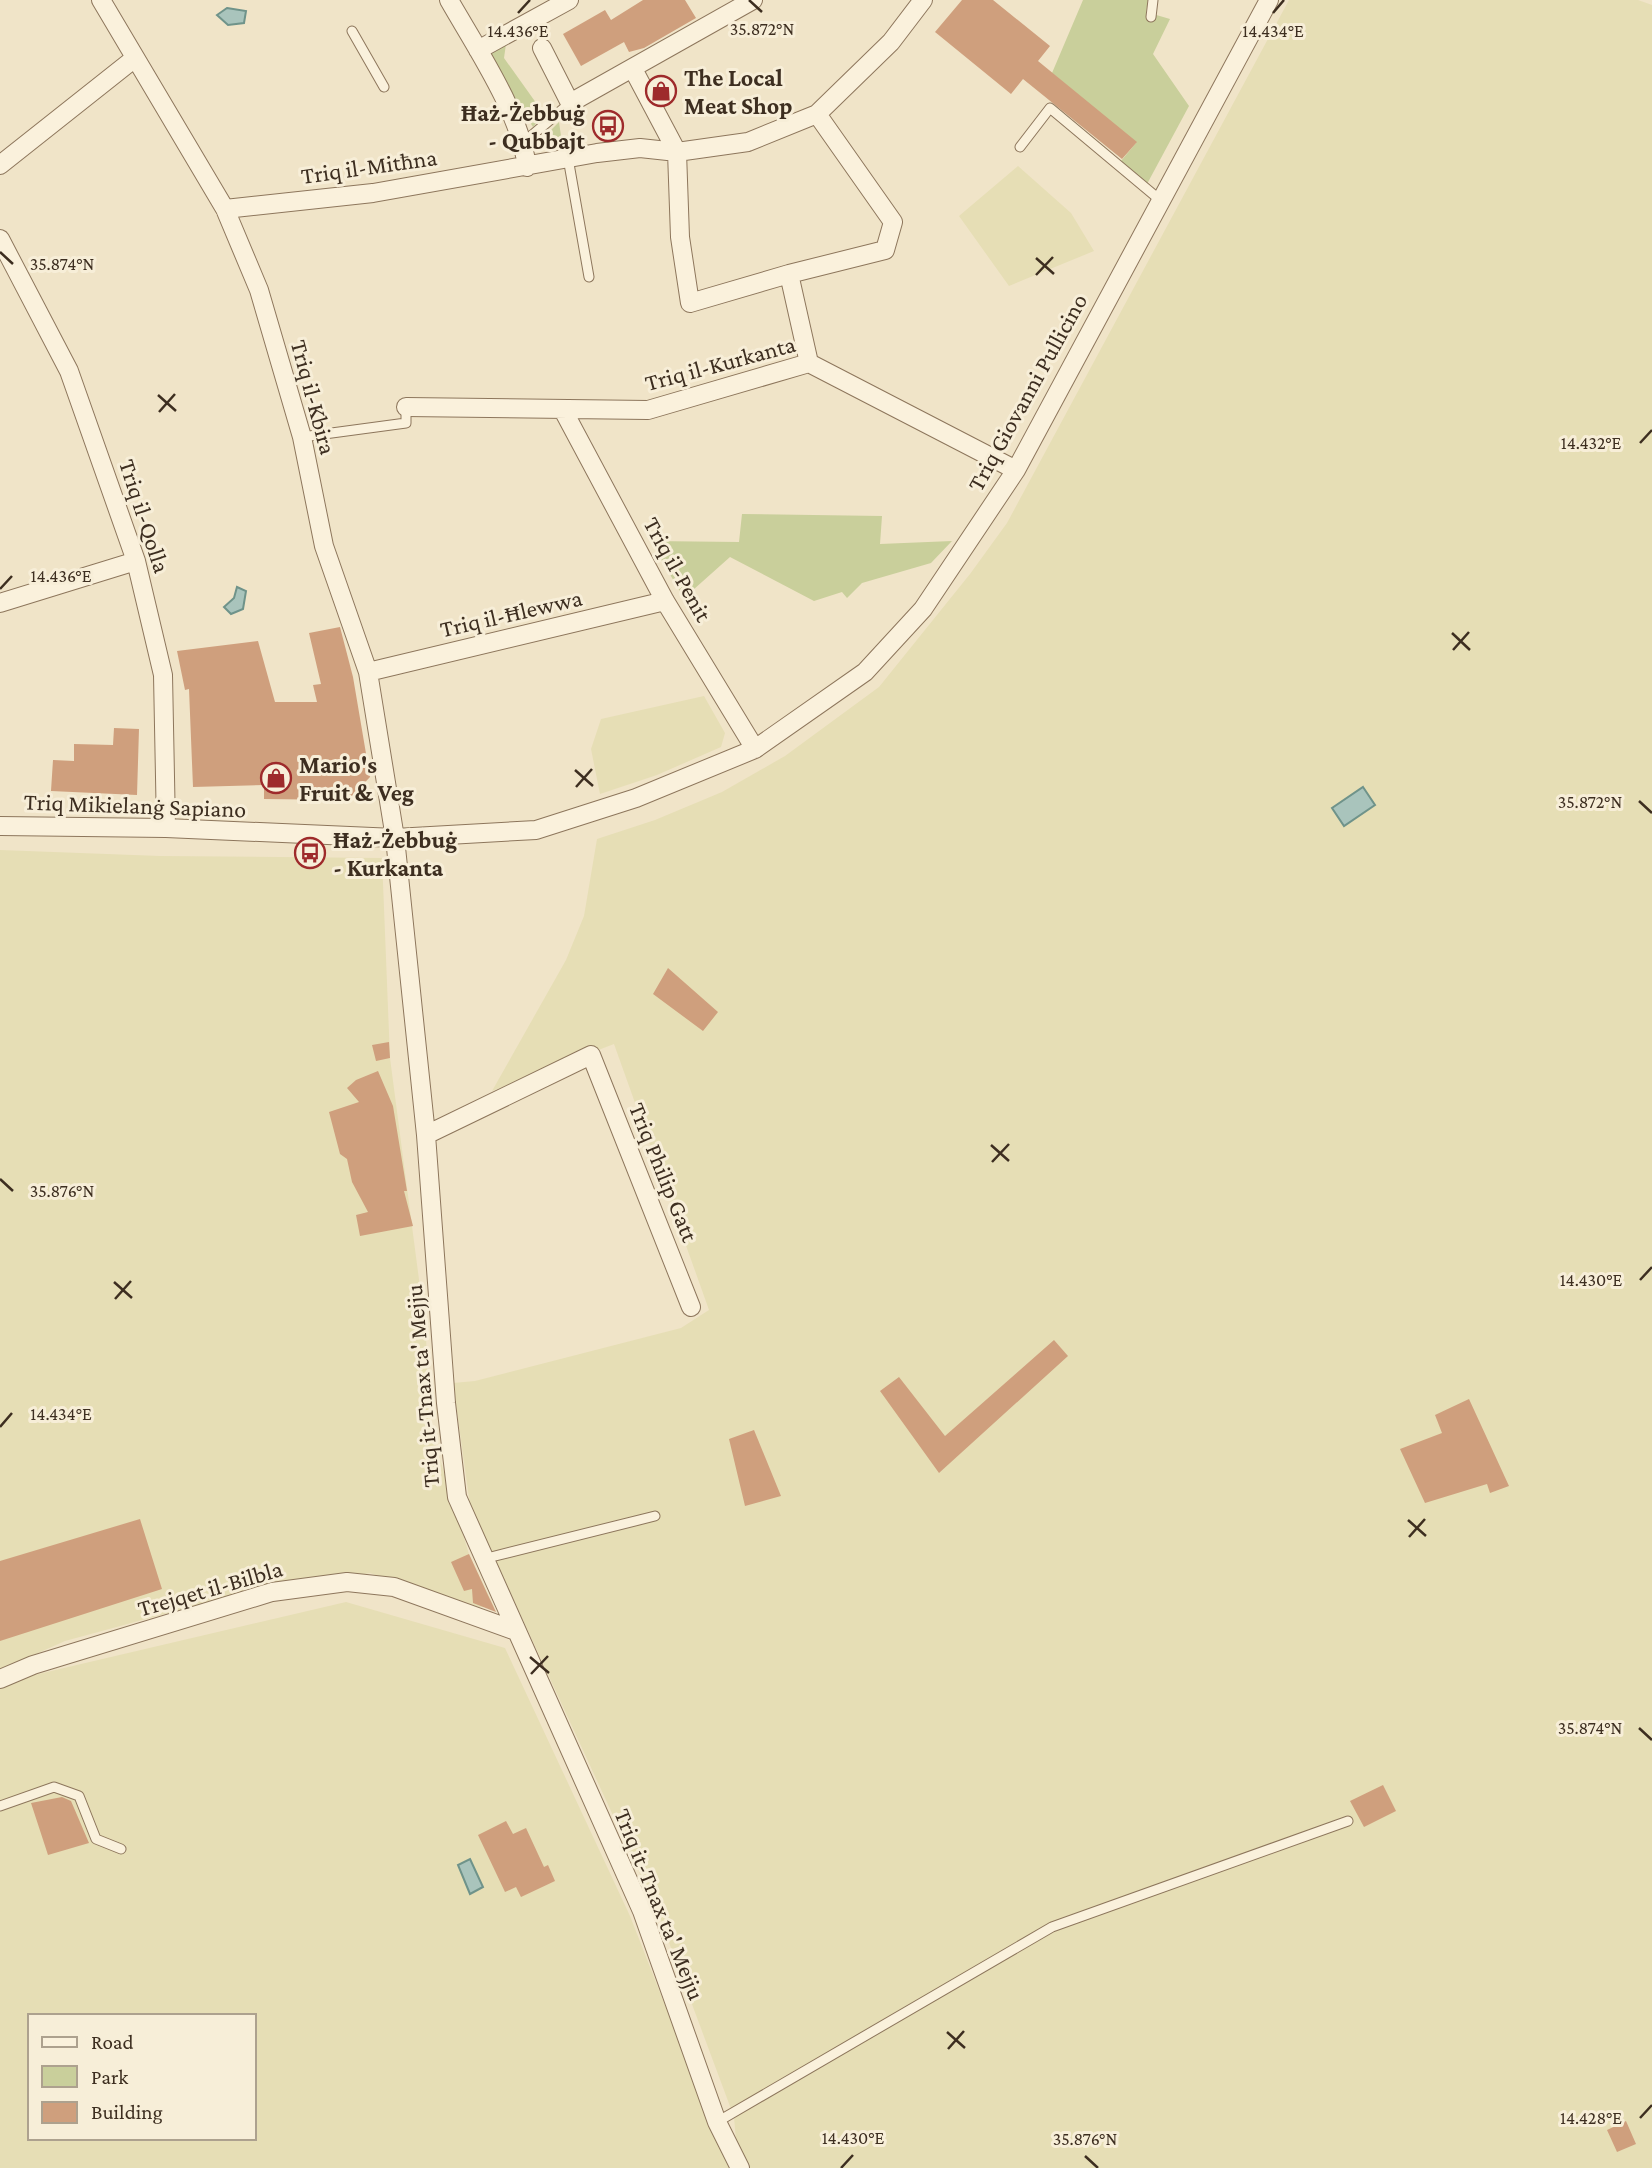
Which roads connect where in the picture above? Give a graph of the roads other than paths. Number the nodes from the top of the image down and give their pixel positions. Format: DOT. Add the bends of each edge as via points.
graph roads {
  1 [pos="101,0"];
  2 [pos="449,0"];
  3 [pos="569,0"];
  4 [pos="753,0"];
  5 [pos="923,0"];
  6 [pos="1153,0"];
  7 [pos="1269,0"];
  8 [pos="1151,17"];
  9 [pos="352,32"];
  10 [pos="542,48"];
  11 [pos="478,50"];
  12 [pos="135,58"];
  13 [pos="633,69"];
  14 [pos="384,87"];
  15 [pos="570,103"];
  16 [pos="817,114"];
  17 [pos="524,142"];
  18 [pos="1020,147"];
  19 [pos="677,152"];
  20 [pos="568,158"];
  21 [pos="0,165"];
  22 [pos="527,167"];
  23 [pos="1160,200"];
  24 [pos="225,209"];
  25 [pos="0,239"];
  26 [pos="789,274"];
  27 [pos="589,277"];
  28 [pos="809,363"];
  29 [pos="407,407"];
  30 [pos="563,410"];
  31 [pos="302,437"];
  32 [pos="1016,470"];
  33 [pos="136,561"];
  34 [pos="665,601"];
  35 [pos="0,603"];
  36 [pos="368,672"];
  37 [pos="755,750"];
  38 [pos="0,826"];
  39 [pos="166,828"];
  40 [pos="395,838"];
  41 [pos="426,1135"];
  42 [pos="691,1307"];
  43 [pos="655,1516"];
  44 [pos="483,1559"];
  45 [pos="516,1631"];
  46 [pos="0,1679"];
  47 [pos="0,1806"];
  48 [pos="1348,1821"];
  49 [pos="121,1849"];
  50 [pos="717,2122"];
  51 [pos="740,2168"];
  1 -- 12 [label="street, Triq il-Kbira"];
  2 -- 11 [label="street"];
  3 -- 11 [label="street"];
  4 -- 13 [label="street"];
  5 -- 16 [label="street, Triq il-Mitħna" via="891,42"];
  6 -- 8 [label="lane"];
  7 -- 23 [label="street, Triq Giovanni Pullicino"];
  9 -- 14 [label="lane"];
  10 -- 15 [label="street"];
  11 -- 17 [label="street"];
  12 -- 21 [label="street"];
  12 -- 24 [label="street, Triq il-Kbira"];
  13 -- 15 [label="street"];
  13 -- 19 [label="street"];
  15 -- 17 [label="lane"];
  16 -- 19 [label="street, Triq il-Mitħna" via="748,142"];
  16 -- 26 [label="street" via="893,222 885,250"];
  17 -- 22 [label="street"];
  18 -- 23 [label="lane" via="1050,108"];
  19 -- 20 [label="street, Triq il-Mitħna" via="640,148"];
  19 -- 26 [label="street" via="680,237 690,303"];
  20 -- 22 [label="street, Triq il-Mitħna"];
  20 -- 27 [label="lane"];
  22 -- 24 [label="street, Triq il-Mitħna" via="373,193"];
  23 -- 32 [label="street, Triq Giovanni Pullicino"];
  24 -- 31 [label="street, Triq il-Kbira" via="259,289"];
  25 -- 33 [label="street, Triq il-Qolla" via="69,370"];
  26 -- 28 [label="street"];
  28 -- 30 [label="street, Triq il-Kurkanta" via="648,410"];
  28 -- 32 [label="street, Triq il-Kurkanta"];
  29 -- 30 [label="street, Triq il-Kurkanta"];
  29 -- 31 [label="lane, Triq il-Kurkanta" via="406,423"];
  30 -- 34 [label="street, Triq il-Penit"];
  31 -- 36 [label="street, Triq il-Kbira" via="324,546"];
  32 -- 37 [label="street, Triq Giovanni Pullicino" via="923,609 865,671"];
  33 -- 35 [label="street"];
  33 -- 39 [label="street, Triq il-Qolla" via="163,675"];
  34 -- 36 [label="street, Triq il-Ħlewwa"];
  34 -- 37 [label="street, Triq il-Penit"];
  36 -- 40 [label="street, Triq il-Kbira"];
  37 -- 40 [label="street, Triq Giovanni Pullicino" via="636,798 536,830"];
  38 -- 39 [label="street, Triq Mikielanġ Sapiano"];
  39 -- 40 [label="street, Triq Mikielanġ Sapiano"];
  40 -- 41 [label="street, Triq it-Tnax ta' Mejju"];
  41 -- 42 [label="street, Triq Philip Gatt" via="591,1055"];
  41 -- 44 [label="street, Triq it-Tnax ta' Mejju" via="457,1497"];
  43 -- 44 [label="lane"];
  44 -- 45 [label="street, Triq it-Tnax ta' Mejju"];
  45 -- 46 [label="street, Trejqet il-Bilbla" via="394,1587 347,1582 272,1592"];
  45 -- 50 [label="street, Triq it-Tnax ta' Mejju" via="642,1911"];
  47 -- 49 [label="lane" via="54,1787 79,1796 96,1839"];
  48 -- 50 [label="lane" via="1052,1927"];
  50 -- 51 [label="street, Triq it-Tnax ta' Mejju"];
}
